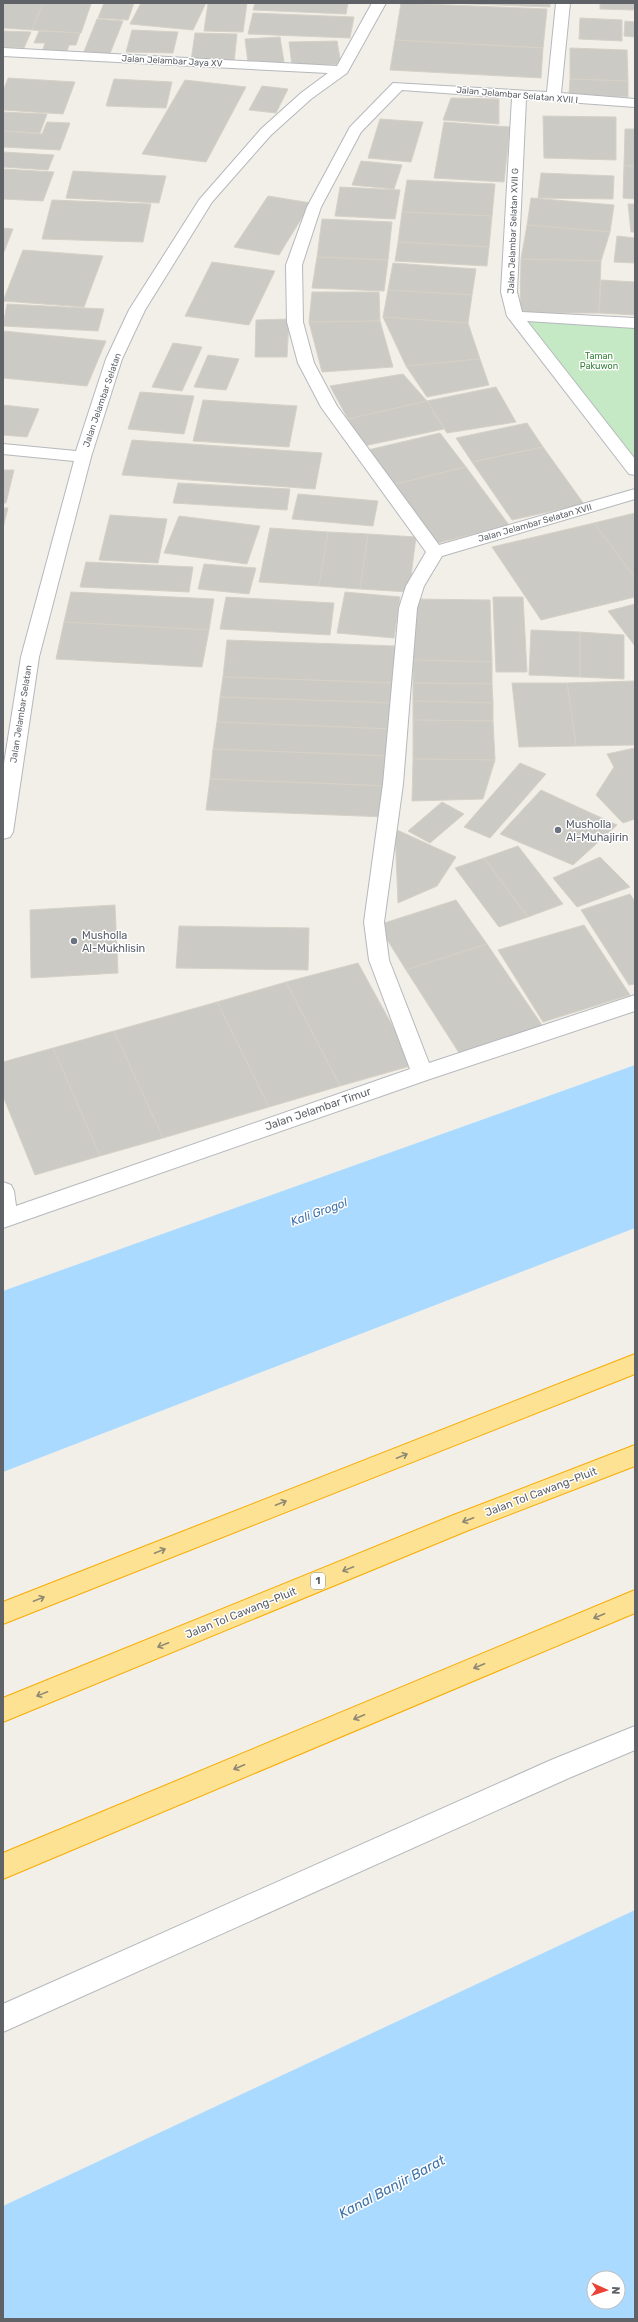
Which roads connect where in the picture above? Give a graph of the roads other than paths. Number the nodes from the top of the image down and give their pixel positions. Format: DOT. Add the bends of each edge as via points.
graph roads {
  1 [pos="379,3"];
  2 [pos="563,3"];
  3 [pos="3,52"];
  4 [pos="342,70"];
  5 [pos="520,94"];
  6 [pos="554,98"];
  7 [pos="635,103"];
  8 [pos="515,316"];
  9 [pos="635,323"];
  10 [pos="3,450"];
  11 [pos="83,457"];
  12 [pos="635,470"];
  13 [pos="635,494"];
  14 [pos="435,552"];
  15 [pos="3,832"];
  16 [pos="635,1003"];
  17 [pos="422,1072"];
  18 [pos="3,1191"];
  19 [pos="5,1219"];
  20 [pos="635,1364"];
  21 [pos="635,1455"];
  22 [pos="635,1601"];
  23 [pos="3,1613"];
  24 [pos="3,1710"];
  25 [pos="635,1738"];
  26 [pos="3,1866"];
  27 [pos="3,2018"];
  1 -- 4 [label="street, Jalan Jelambar Selatan"];
  2 -- 6 [label="street"];
  3 -- 4 [label="street, Jalan Jelambar Jaya XV"];
  4 -- 11 [label="street, Jalan Jelambar Selatan" via="306,96 266,132 206,200 137,310 114,360"];
  5 -- 6 [label="street, Jalan Jelambar Selatan XVII I"];
  5 -- 8 [label="street, Jalan Jelambar Selatan XVII G" via="509,292"];
  5 -- 14 [label="street, Jalan Jelambar Selatan XVII I" via="398,86 355,130 314,207 294,265 295,322 306,363 329,407"];
  6 -- 7 [label="street, Jalan Jelambar Selatan XVII I"];
  8 -- 9 [label="street"];
  8 -- 12 [label="street, Jalan Jelambar Selatan XVII G"];
  10 -- 11 [label="street"];
  11 -- 15 [label="street, Jalan Jelambar Selatan" via="30,657"];
  13 -- 14 [label="street, Jalan Jelambar Selatan XVII"];
  14 -- 17 [label="street" via="415,586 408,608 393,784 374,922 379,960"];
  16 -- 17 [label="street, Jalan Jelambar Timur"];
  17 -- 19 [label="street, Jalan Jelambar Timur"];
  18 -- 19 [label="street"];
  23 -- 20 [label="highway, one-way"];
  21 -- 24 [label="highway, Jalan Tol Cawang–Pluit / 1, one-way" via="460,1523"];
  22 -- 26 [label="highway, one-way"];
  25 -- 27 [label="street" via="560,1769"];
}
